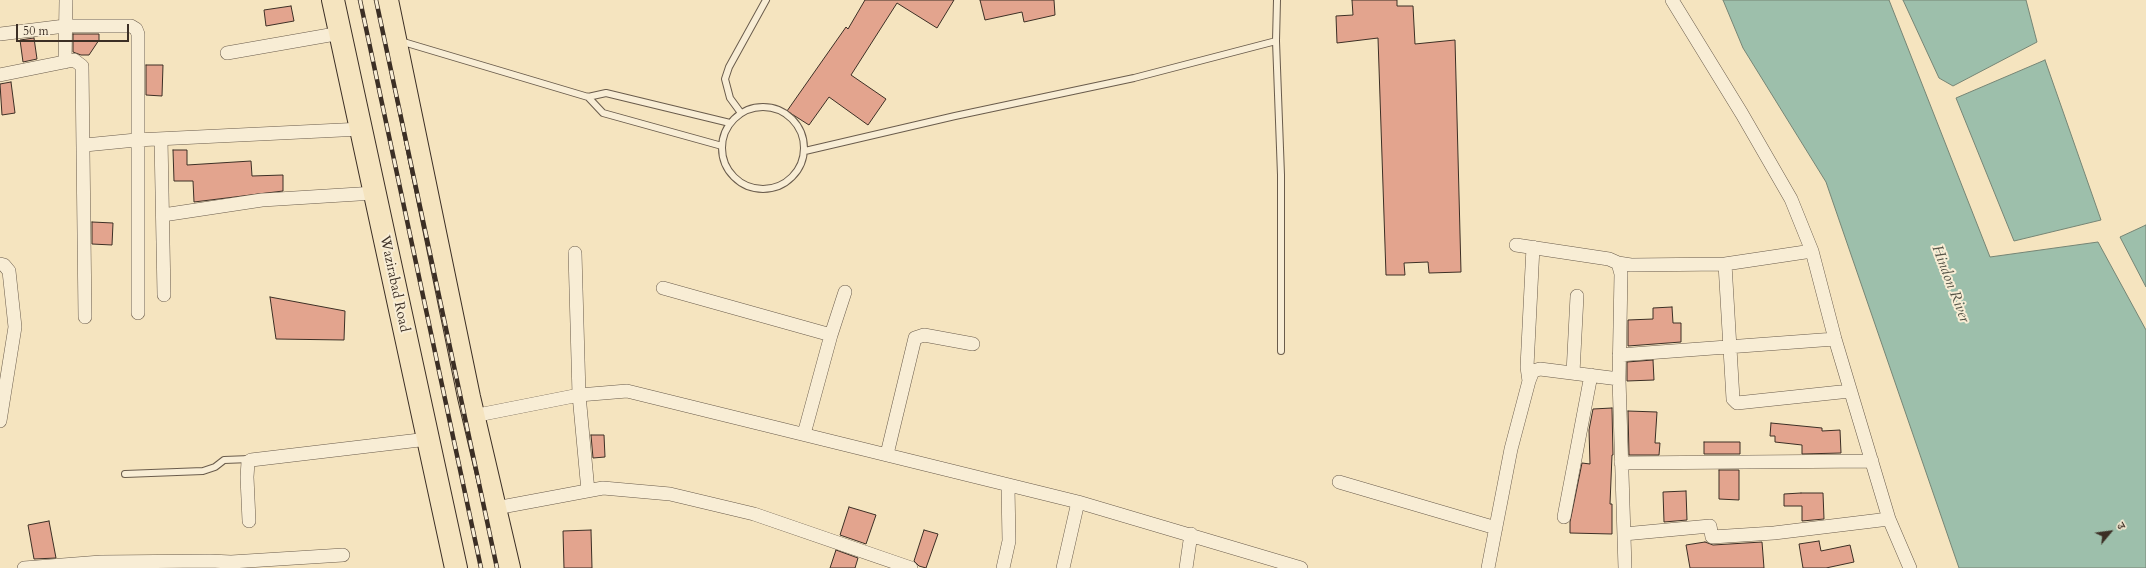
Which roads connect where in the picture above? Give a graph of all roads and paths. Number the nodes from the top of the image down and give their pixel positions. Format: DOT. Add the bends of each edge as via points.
graph roads {
  1 [pos="66,0"];
  2 [pos="333,0"];
  3 [pos="388,0"];
  4 [pos="766,0"];
  5 [pos="1277,0"];
  6 [pos="1672,0"];
  7 [pos="65,26"];
  8 [pos="340,32"];
  9 [pos="0,34"];
  10 [pos="396,40"];
  11 [pos="1276,41"];
  12 [pos="227,53"];
  13 [pos="65,62"];
  14 [pos="0,75"];
  15 [pos="588,97"];
  16 [pos="741,113"];
  17 [pos="730,123"];
  18 [pos="362,129"];
  19 [pos="161,139"];
  20 [pos="136,140"];
  21 [pos="84,144"];
  22 [pos="722,146"];
  23 [pos="805,151"];
  24 [pos="375,193"];
  25 [pos="163,215"];
  26 [pos="1516,244"];
  27 [pos="1533,247"];
  28 [pos="1812,251"];
  29 [pos="575,253"];
  30 [pos="1618,263"];
  31 [pos="0,264"];
  32 [pos="1725,264"];
  33 [pos="663,288"];
  34 [pos="845,292"];
  35 [pos="164,295"];
  36 [pos="1577,296"];
  37 [pos="138,313"];
  38 [pos="85,317"];
  39 [pos="831,335"];
  40 [pos="1835,340"];
  41 [pos="973,344"];
  42 [pos="1730,348"];
  43 [pos="1281,351"];
  44 [pos="1619,355"];
  45 [pos="1573,373"];
  46 [pos="1591,376"];
  47 [pos="1619,379"];
  48 [pos="1528,381"];
  49 [pos="1850,391"];
  50 [pos="579,395"];
  51 [pos="473,416"];
  52 [pos="0,422"];
  53 [pos="804,434"];
  54 [pos="428,438"];
  55 [pos="887,454"];
  56 [pos="251,460"];
  57 [pos="1872,461"];
  58 [pos="1621,462"];
  59 [pos="125,474"];
  60 [pos="1339,482"];
  61 [pos="1008,486"];
  62 [pos="588,491"];
  63 [pos="1078,502"];
  64 [pos="496,508"];
  65 [pos="1564,517"];
  66 [pos="1889,519"];
  67 [pos="249,521"];
  68 [pos="1496,528"];
  69 [pos="1191,534"];
  70 [pos="1624,534"];
  71 [pos="343,555"];
  72 [pos="232,565"];
  73 [pos="24,568"];
  74 [pos="456,568"];
  75 [pos="509,568"];
  76 [pos="911,568"];
  77 [pos="1002,568"];
  78 [pos="1063,568"];
  79 [pos="1186,568"];
  80 [pos="1301,568"];
  81 [pos="1488,568"];
  82 [pos="1625,568"];
  83 [pos="1910,568"];
  1 -- 7 [label="street"];
  2 -- 8 [label="highway, Wazirabad Road"];
  3 -- 10 [label="highway"];
  4 -- 16 [label="lane" via="725,79 730,98"];
  5 -- 11 [label="lane"];
  6 -- 28 [label="street" via="1791,199"];
  7 -- 9 [label="street"];
  7 -- 13 [label="street"];
  7 -- 20 [label="street" via="131,26 136,29"];
  8 -- 12 [label="street"];
  8 -- 18 [label="highway, Wazirabad Road"];
  10 -- 15 [label="lane"];
  10 -- 51 [label="highway"];
  11 -- 23 [label="lane" via="1134,78"];
  11 -- 43 [label="lane" via="1281,175"];
  13 -- 14 [label="street"];
  13 -- 21 [label="street" via="74,60 82,66"];
  15 -- 17 [label="lane" via="606,93"];
  15 -- 22 [label="lane" via="603,113"];
  16 -- 17 [label="lane"];
  16 -- 23 [label="lane" via="758,107 776,109 791,118 802,133"];
  17 -- 22 [label="lane" via="724,134"];
  18 -- 19 [label="street"];
  18 -- 24 [label="highway, Wazirabad Road"];
  19 -- 20 [label="street"];
  19 -- 25 [label="street"];
  20 -- 21 [label="street"];
  20 -- 37 [label="street"];
  21 -- 38 [label="street"];
  22 -- 23 [label="lane" via="726,164 736,179 752,188 770,189 787,182 800,168"];
  24 -- 25 [label="street" via="262,200"];
  24 -- 54 [label="highway, Wazirabad Road"];
  25 -- 35 [label="street"];
  26 -- 27 [label="street"];
  27 -- 30 [label="street" via="1609,259"];
  27 -- 48 [label="street"];
  28 -- 32 [label="street"];
  28 -- 40 [label="street"];
  29 -- 50 [label="street"];
  30 -- 32 [label="street"];
  30 -- 44 [label="street" via="1621,274"];
  31 -- 52 [label="street" via="9,271 15,327"];
  32 -- 42 [label="street"];
  33 -- 39 [label="street"];
  34 -- 39 [label="street"];
  36 -- 45 [label="street"];
  39 -- 53 [label="street"];
  40 -- 42 [label="street"];
  40 -- 49 [label="street"];
  41 -- 55 [label="street" via="924,335 916,338"];
  42 -- 44 [label="street"];
  42 -- 49 [label="street" via="1733,399 1737,403"];
  44 -- 47 [label="street"];
  45 -- 46 [label="street"];
  45 -- 48 [label="street" via="1537,369"];
  46 -- 47 [label="street"];
  46 -- 65 [label="street"];
  47 -- 58 [label="street"];
  48 -- 68 [label="street" via="1511,449"];
  49 -- 57 [label="street"];
  50 -- 51 [label="street"];
  50 -- 53 [label="street" via="627,391"];
  50 -- 62 [label="street"];
  51 -- 64 [label="highway"];
  53 -- 55 [label="street"];
  54 -- 56 [label="street"];
  54 -- 74 [label="highway, Wazirabad Road"];
  55 -- 61 [label="street"];
  56 -- 59 [label="lane" via="224,460 215,467 203,471"];
  56 -- 67 [label="street" via="248,462 247,477"];
  57 -- 58 [label="street"];
  57 -- 66 [label="street"];
  58 -- 70 [label="street"];
  60 -- 68 [label="street"];
  61 -- 63 [label="street"];
  61 -- 77 [label="street" via="1009,541"];
  62 -- 64 [label="street"];
  62 -- 76 [label="street" via="603,488 670,494 754,514"];
  63 -- 69 [label="street"];
  63 -- 78 [label="street"];
  64 -- 75 [label="highway"];
  66 -- 70 [label="street" via="1712,537 1710,526"];
  66 -- 83 [label="street"];
  68 -- 81 [label="street"];
  69 -- 79 [label="street"];
  69 -- 80 [label="street"];
  70 -- 82 [label="street"];
  71 -- 72 [label="street"];
  72 -- 73 [label="street" via="101,562"];
}
